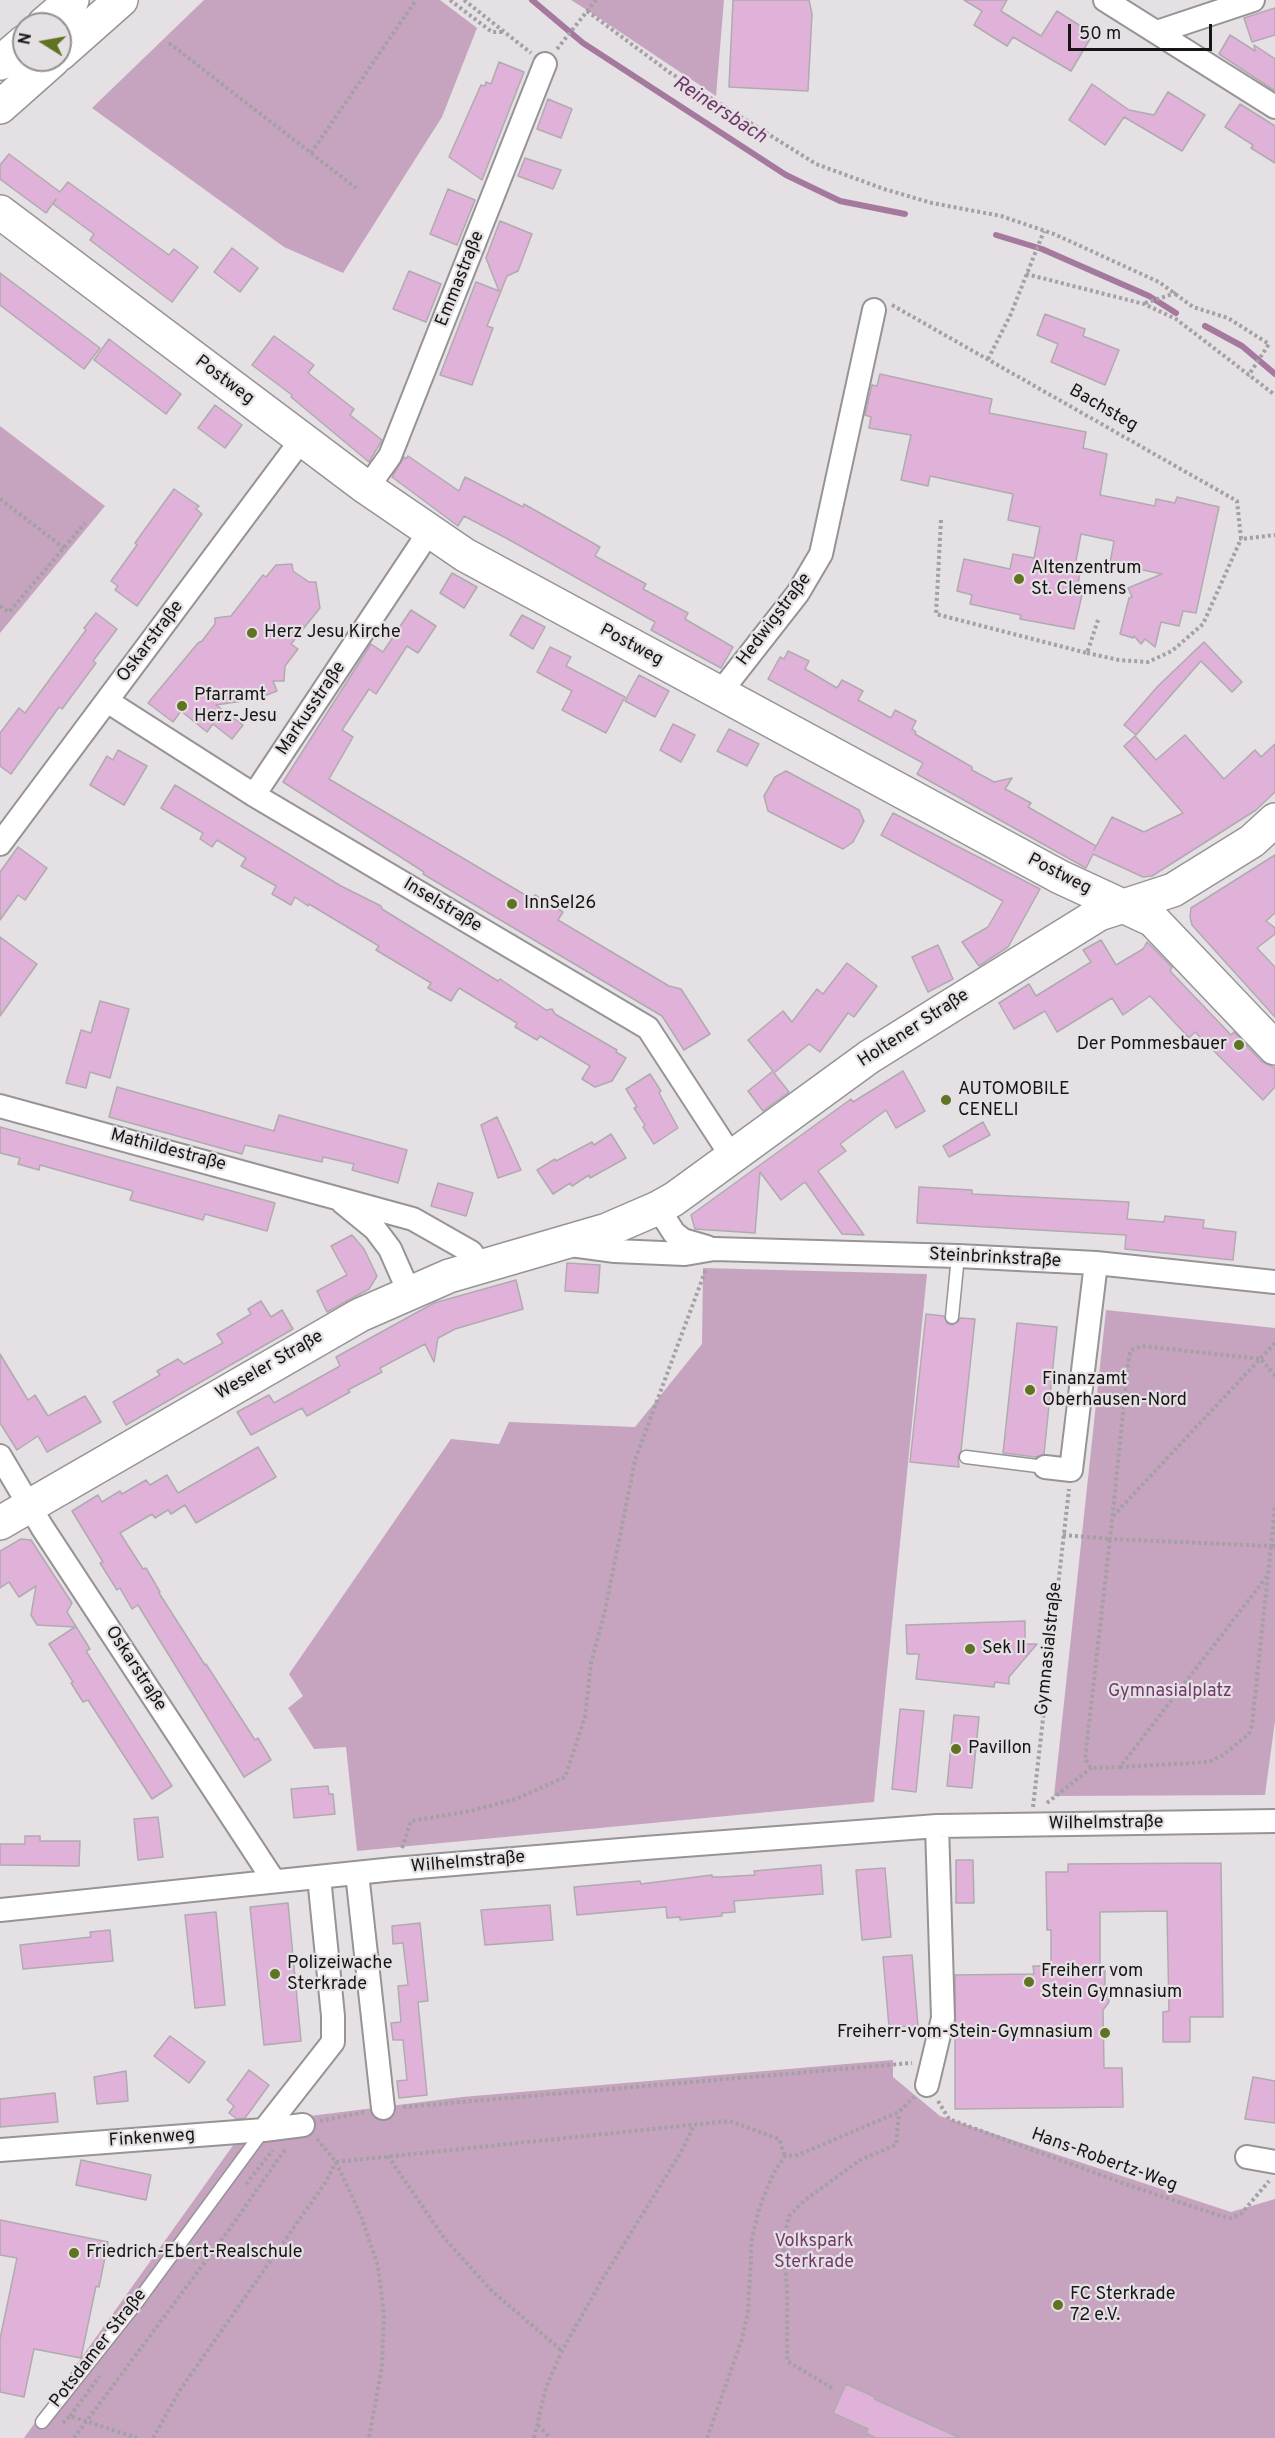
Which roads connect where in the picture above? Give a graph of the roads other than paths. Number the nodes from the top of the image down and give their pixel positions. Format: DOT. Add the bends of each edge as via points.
graph roads {
  1 [pos="72,0"];
  2 [pos="121,0"];
  3 [pos="1105,0"];
  4 [pos="1253,0"];
  5 [pos="58,12"];
  6 [pos="1157,32"];
  7 [pos="72,43"];
  8 [pos="12,52"];
  9 [pos="0,63"];
  10 [pos="545,64"];
  11 [pos="40,72"];
  12 [pos="0,107"];
  13 [pos="1275,107"];
  14 [pos="0,212"];
  15 [pos="883,307"];
  16 [pos="302,439"];
  17 [pos="367,488"];
  18 [pos="429,532"];
  19 [pos="719,694"];
  20 [pos="107,701"];
  21 [pos="254,795"];
  22 [pos="1275,820"];
  23 [pos="0,844"];
  24 [pos="1123,905"];
  25 [pos="1275,1048"];
  26 [pos="0,1106"];
  27 [pos="732,1157"];
  28 [pos="336,1198"];
  29 [pos="658,1208"];
  30 [pos="556,1244"];
  31 [pos="714,1249"];
  32 [pos="958,1256"];
  33 [pos="1096,1263"];
  34 [pos="480,1266"];
  35 [pos="1275,1282"];
  36 [pos="410,1292"];
  37 [pos="952,1317"];
  38 [pos="0,1456"];
  39 [pos="966,1457"];
  40 [pos="1045,1467"];
  41 [pos="29,1505"];
  42 [pos="0,1523"];
  43 [pos="1275,1821"];
  44 [pos="937,1826"];
  45 [pos="357,1873"];
  46 [pos="319,1876"];
  47 [pos="274,1881"];
  48 [pos="0,1910"];
  49 [pos="372,2010"];
  50 [pos="333,2016"];
  51 [pos="927,2085"];
  52 [pos="383,2108"];
  53 [pos="303,2125"];
  54 [pos="264,2130"];
  55 [pos="0,2150"];
  56 [pos="1247,2157"];
  57 [pos="1275,2162"];
  58 [pos="42,2422"];
  1 -- 5 [label="main road"];
  2 -- 7 [label="main road"];
  3 -- 6 [label="street"];
  4 -- 6 [label="street"];
  6 -- 13 [label="street"];
  8 -- 9 [label="main road"];
  10 -- 17 [label="street, Emmastraße" via="390,456"];
  11 -- 12 [label="main road"];
  14 -- 16 [label="main road, Postweg"];
  15 -- 19 [label="street, Hedwigstraße" via="865,342 821,554 810,576"];
  16 -- 17 [label="main road, Postweg"];
  16 -- 20 [label="street, Oskarstraße"];
  17 -- 18 [label="main road, Postweg"];
  18 -- 19 [label="main road, Postweg"];
  18 -- 21 [label="street, Markusstraße"];
  19 -- 24 [label="main road, Postweg" via="1060,878"];
  20 -- 21 [label="street, Inselstraße"];
  20 -- 23 [label="street, Oskarstraße"];
  21 -- 27 [label="street, Inselstraße" via="648,1028"];
  22 -- 24 [label="main road, Holtener Straße" via="1252,841 1173,890"];
  24 -- 25 [label="main road, Postweg" via="1153,920"];
  24 -- 27 [label="main road, Holtener Straße" via="1099,914 869,1057"];
  26 -- 28 [label="street, Mathildestraße"];
  27 -- 29 [label="main road, Holtener Straße"];
  28 -- 34 [label="street, Mathildestraße" via="413,1219 471,1252"];
  28 -- 36 [label="street, Mathildestraße" via="375,1229 390,1249"];
  29 -- 30 [label="main road, Holtener Straße" via="607,1230"];
  29 -- 31 [label="street, Steinbrinkstraße" via="683,1240"];
  30 -- 31 [label="street, Steinbrinkstraße" via="685,1254"];
  30 -- 34 [label="main road, Weseler Straße"];
  31 -- 32 [label="street, Steinbrinkstraße"];
  32 -- 33 [label="street, Steinbrinkstraße"];
  32 -- 37 [label="lane"];
  33 -- 35 [label="street, Steinbrinkstraße"];
  33 -- 40 [label="street" via="1071,1470"];
  34 -- 36 [label="main road, Weseler Straße"];
  36 -- 41 [label="main road, Weseler Straße" via="298,1349"];
  38 -- 41 [label="street, Oskarstraße"];
  39 -- 40 [label="lane"];
  41 -- 42 [label="main road, Weseler Straße"];
  41 -- 47 [label="street, Oskarstraße"];
  43 -- 44 [label="street, Wilhelmstraße" via="1029,1821"];
  44 -- 45 [label="street, Wilhelmstraße"];
  44 -- 51 [label="street" via="943,2018"];
  45 -- 46 [label="street, Wilhelmstraße"];
  45 -- 49 [label="street"];
  46 -- 47 [label="street, Wilhelmstraße"];
  46 -- 50 [label="street"];
  47 -- 48 [label="street, Wilhelmstraße"];
  49 -- 50 [label="street"];
  49 -- 52 [label="street"];
  50 -- 54 [label="street" via="333,2042"];
  53 -- 54 [label="street, Finkenweg"];
  54 -- 55 [label="street, Finkenweg"];
  54 -- 58 [label="lane, Potsdamer Straße" via="138,2301"];
  56 -- 57 [label="street"];
}
